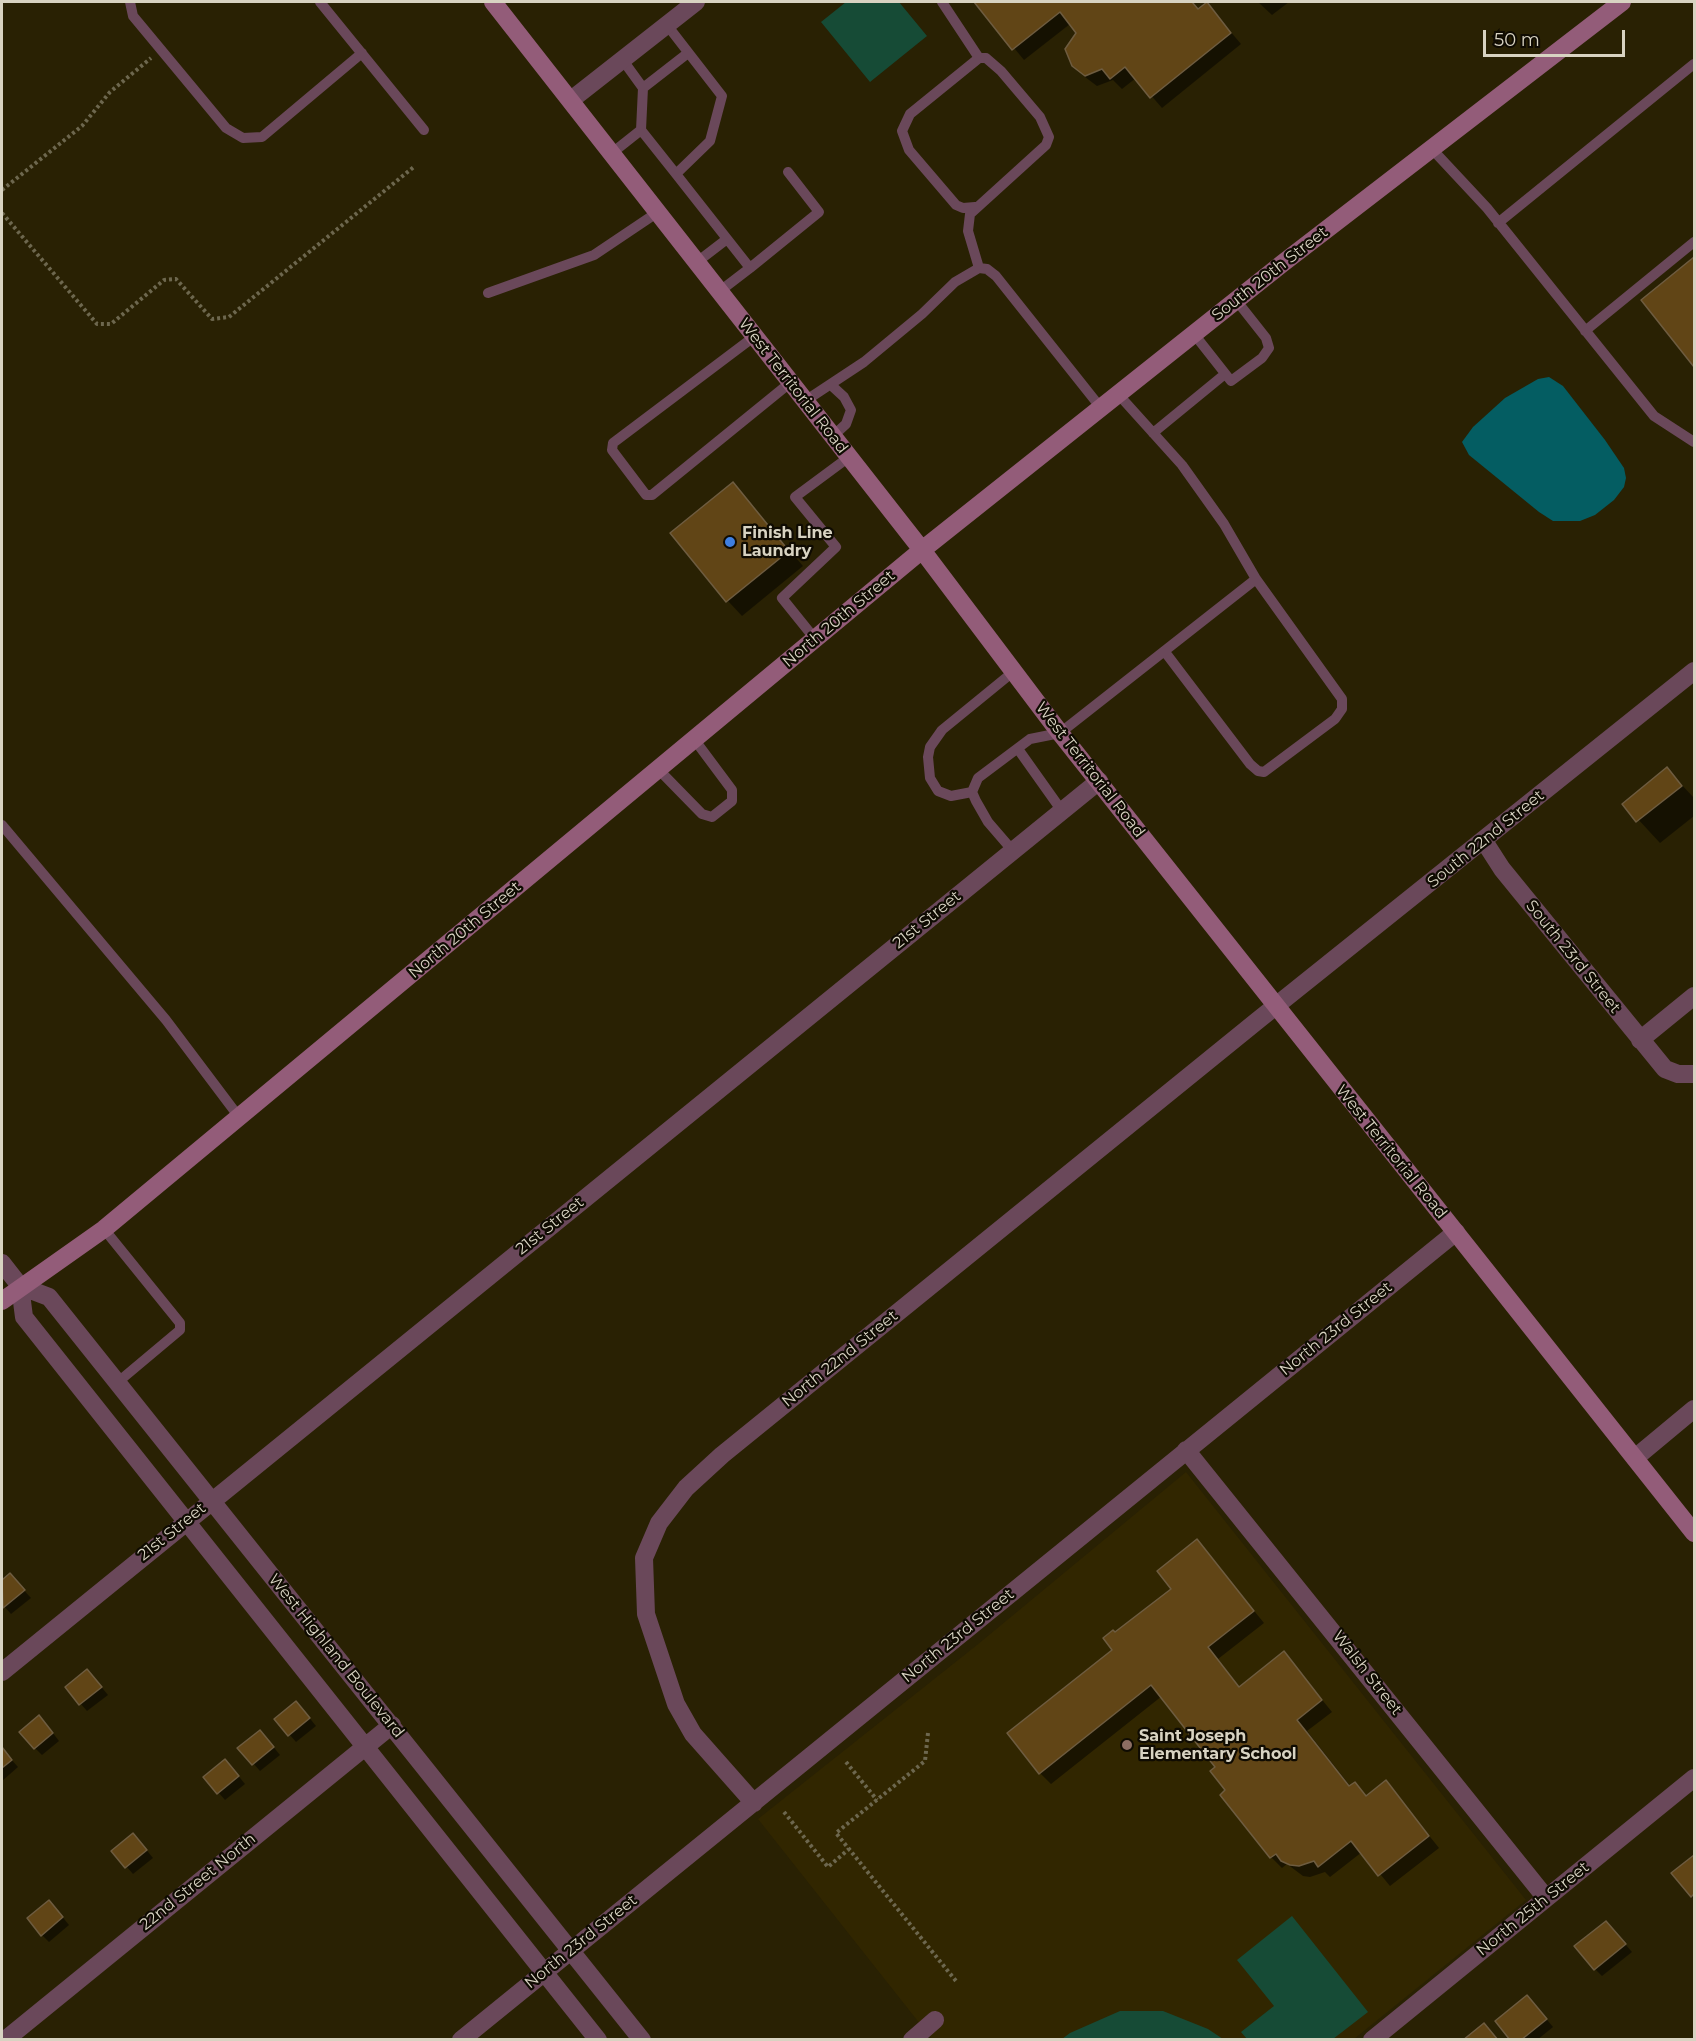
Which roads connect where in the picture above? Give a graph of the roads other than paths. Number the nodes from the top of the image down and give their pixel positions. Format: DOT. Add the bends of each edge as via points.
graph roads {
  1 [pos="130,2"];
  2 [pos="320,2"];
  3 [pos="493,2"];
  4 [pos="696,2"];
  5 [pos="942,2"];
  6 [pos="1622,2"];
  7 [pos="667,25"];
  8 [pos="688,52"];
  9 [pos="362,53"];
  10 [pos="979,58"];
  11 [pos="622,60"];
  12 [pos="1695,64"];
  13 [pos="643,88"];
  14 [pos="571,99"];
  15 [pos="424,130"];
  16 [pos="641,130"];
  17 [pos="1431,148"];
  18 [pos="612,153"];
  19 [pos="788,172"];
  20 [pos="676,174"];
  21 [pos="975,207"];
  22 [pos="658,212"];
  23 [pos="1498,223"];
  24 [pos="727,239"];
  25 [pos="1695,242"];
  26 [pos="697,262"];
  27 [pos="750,268"];
  28 [pos="979,268"];
  29 [pos="720,291"];
  30 [pos="488,293"];
  31 [pos="1236,300"];
  32 [pos="1585,331"];
  33 [pos="1194,334"];
  34 [pos="755,336"];
  35 [pos="1225,374"];
  36 [pos="791,382"];
  37 [pos="831,385"];
  38 [pos="1118,394"];
  39 [pos="805,401"];
  40 [pos="1101,408"];
  41 [pos="1153,433"];
  42 [pos="833,436"];
  43 [pos="1695,442"];
  44 [pos="849,457"];
  45 [pos="922,550"];
  46 [pos="1256,579"];
  47 [pos="815,639"];
  48 [pos="1165,652"];
  49 [pos="1695,671"];
  50 [pos="1012,672"];
  51 [pos="1060,733"];
  52 [pos="694,739"];
  53 [pos="1018,749"];
  54 [pos="658,769"];
  55 [pos="1099,781"];
  56 [pos="972,792"];
  57 [pos="1062,811"];
  58 [pos="2,825"];
  59 [pos="1484,841"];
  60 [pos="1012,851"];
  61 [pos="1695,996"];
  62 [pos="1276,1006"];
  63 [pos="1640,1040"];
  64 [pos="1695,1074"];
  65 [pos="239,1117"];
  66 [pos="104,1229"];
  67 [pos="1456,1232"];
  68 [pos="2,1263"];
  69 [pos="20,1286"];
  70 [pos="2,1301"];
  71 [pos="118,1382"];
  72 [pos="1695,1409"];
  73 [pos="1186,1450"];
  74 [pos="1635,1458"];
  75 [pos="212,1500"];
  76 [pos="186,1521"];
  77 [pos="1695,1533"];
  78 [pos="2,1671"];
  79 [pos="392,1725"];
  80 [pos="365,1746"];
  81 [pos="1695,1778"];
  82 [pos="753,1803"];
  83 [pos="1546,1898"];
  84 [pos="571,1951"];
  85 [pos="544,1972"];
  86 [pos="935,2020"];
  87 [pos="5,2040"];
  88 [pos="461,2040"];
  89 [pos="598,2040"];
  90 [pos="642,2040"];
  91 [pos="912,2040"];
  92 [pos="1372,2040"];
  1 -- 9 [label="lane" via="133,16 226,128 243,138 262,137"];
  2 -- 9 [label="lane"];
  3 -- 14 [label="main road, West Territorial Road"];
  4 -- 7 [label="street"];
  5 -- 10 [label="lane"];
  6 -- 17 [label="main road, South 20th Street"];
  7 -- 8 [label="lane"];
  7 -- 11 [label="street"];
  8 -- 13 [label="lane"];
  8 -- 20 [label="lane" via="722,96 710,141"];
  9 -- 15 [label="lane"];
  10 -- 21 [label="lane" via="986,58 1001,70 1040,117 1049,137 1046,145"];
  10 -- 21 [label="lane" via="910,114 902,131 909,150 951,201 963,208"];
  11 -- 13 [label="lane"];
  11 -- 14 [label="street"];
  12 -- 23 [label="lane"];
  13 -- 16 [label="lane"];
  14 -- 18 [label="main road, West Territorial Road"];
  16 -- 18 [label="lane"];
  16 -- 20 [label="lane"];
  17 -- 23 [label="lane"];
  17 -- 31 [label="main road, South 20th Street"];
  18 -- 22 [label="main road, West Territorial Road"];
  19 -- 27 [label="lane" via="819,213"];
  20 -- 24 [label="lane"];
  21 -- 28 [label="lane" via="968,231"];
  22 -- 26 [label="main road, West Territorial Road"];
  22 -- 30 [label="lane" via="594,255"];
  23 -- 32 [label="lane"];
  24 -- 26 [label="lane"];
  24 -- 27 [label="lane"];
  25 -- 32 [label="lane"];
  26 -- 29 [label="main road, West Territorial Road"];
  27 -- 29 [label="lane"];
  28 -- 37 [label="lane" via="955,282 922,315"];
  28 -- 40 [label="lane" via="987,269 1004,285"];
  29 -- 34 [label="main road, West Territorial Road"];
  31 -- 33 [label="main road, South 20th Street"];
  31 -- 35 [label="lane" via="1266,338 1269,348 1262,358 1230,381"];
  32 -- 43 [label="lane" via="1654,416"];
  33 -- 35 [label="lane"];
  33 -- 38 [label="main road, South 20th Street"];
  34 -- 36 [label="main road, West Territorial Road"];
  34 -- 36 [label="lane" via="613,443 612,450 646,495 652,495"];
  35 -- 41 [label="lane"];
  36 -- 39 [label="main road, West Territorial Road"];
  37 -- 39 [label="lane"];
  37 -- 42 [label="lane" via="851,410 846,424"];
  38 -- 40 [label="main road, South 20th Street"];
  38 -- 41 [label="lane"];
  39 -- 42 [label="main road, West Territorial Road"];
  40 -- 45 [label="main road, South 20th Street"];
  41 -- 46 [label="lane" via="1182,465 1224,524"];
  42 -- 44 [label="main road, West Territorial Road"];
  44 -- 45 [label="main road, West Territorial Road"];
  44 -- 47 [label="lane" via="795,497 836,548 782,598"];
  45 -- 47 [label="main road, North 20th Street"];
  45 -- 50 [label="main road, West Territorial Road"];
  46 -- 48 [label="lane"];
  46 -- 48 [label="lane" via="1341,699 1342,709 1335,719 1264,771 1258,771"];
  47 -- 52 [label="main road, North 20th Street"];
  48 -- 51 [label="lane"];
  49 -- 59 [label="street, South 22nd Street"];
  50 -- 51 [label="main road, West Territorial Road"];
  50 -- 56 [label="lane" via="942,730 930,747 930,778 938,791 951,796"];
  51 -- 53 [label="lane" via="1030,739"];
  51 -- 55 [label="main road, West Territorial Road"];
  52 -- 54 [label="main road, North 20th Street"];
  52 -- 54 [label="lane" via="732,790 732,801 712,817 702,814"];
  53 -- 56 [label="lane" via="978,778"];
  53 -- 57 [label="lane"];
  54 -- 65 [label="main road, North 20th Street"];
  55 -- 57 [label="street, 21st Street"];
  55 -- 62 [label="main road, West Territorial Road"];
  56 -- 60 [label="lane" via="988,822"];
  57 -- 60 [label="street, 21st Street"];
  58 -- 65 [label="lane" via="166,1020"];
  59 -- 62 [label="street, South 22nd Street"];
  59 -- 63 [label="street, South 23rd Street" via="1502,869"];
  60 -- 75 [label="street, 21st Street"];
  61 -- 63 [label="street"];
  62 -- 67 [label="main road, West Territorial Road"];
  62 -- 82 [label="street, North 22nd Street" via="722,1455 686,1488 659,1522 644,1558 646,1614 660,1657 676,1704 693,1734"];
  63 -- 64 [label="street, South 23rd Street" via="1665,1070"];
  65 -- 66 [label="main road, North 20th Street"];
  66 -- 69 [label="main road, North 20th Street"];
  66 -- 71 [label="lane" via="180,1323 180,1330"];
  67 -- 73 [label="street, North 23rd Street"];
  67 -- 74 [label="main road, West Territorial Road"];
  68 -- 69 [label="street"];
  69 -- 70 [label="main road, North 20th Street"];
  69 -- 71 [label="street, West Highland Boulevard" via="49,1297"];
  69 -- 76 [label="street" via="24,1317"];
  71 -- 75 [label="street, West Highland Boulevard"];
  72 -- 74 [label="street"];
  73 -- 82 [label="street, North 23rd Street"];
  73 -- 83 [label="street, Walsh Street"];
  74 -- 77 [label="main road, West Territorial Road"];
  75 -- 76 [label="street, 21st Street"];
  75 -- 79 [label="street, West Highland Boulevard"];
  76 -- 78 [label="street, 21st Street"];
  76 -- 80 [label="street"];
  79 -- 80 [label="street, 22nd Street North"];
  79 -- 84 [label="street, West Highland Boulevard"];
  80 -- 85 [label="street"];
  80 -- 87 [label="street, 22nd Street North"];
  81 -- 83 [label="street, North 25th Street"];
  82 -- 84 [label="street, North 23rd Street"];
  83 -- 92 [label="street, North 25th Street"];
  84 -- 85 [label="street, North 23rd Street"];
  84 -- 90 [label="street, West Highland Boulevard"];
  85 -- 88 [label="street, North 23rd Street"];
  85 -- 89 [label="street"];
  86 -- 91 [label="street"];
}
